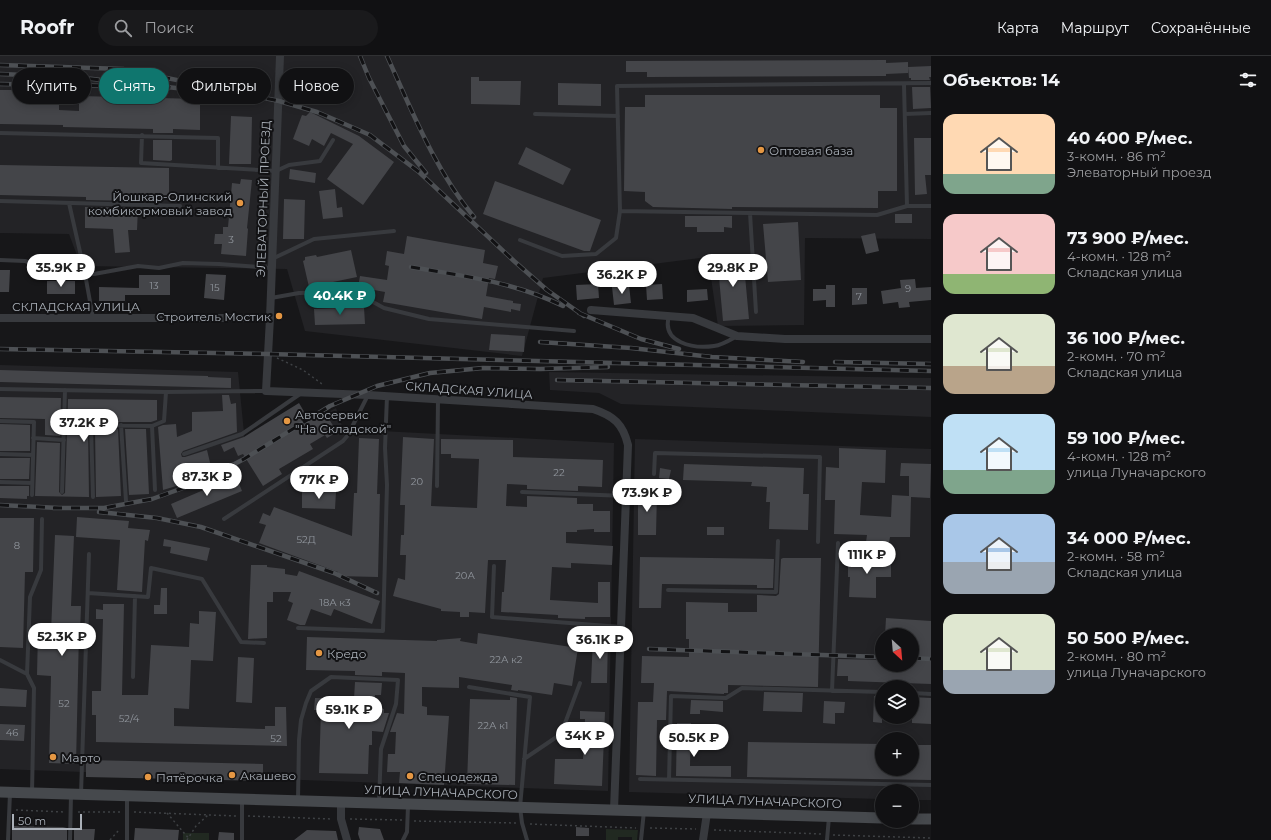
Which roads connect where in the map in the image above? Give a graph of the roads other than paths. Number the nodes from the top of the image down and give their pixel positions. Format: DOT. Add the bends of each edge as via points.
graph roads {
  1 [pos="280,56"];
  2 [pos="931,84"];
  3 [pos="904,85"];
  4 [pos="931,113"];
  5 [pos="535,114"];
  6 [pos="904,114"];
  7 [pos="618,116"];
  8 [pos="0,133"];
  9 [pos="142,135"];
  10 [pos="333,140"];
  11 [pos="218,168"];
  12 [pos="276,171"];
  13 [pos="0,201"];
  14 [pos="69,203"];
  15 [pos="180,206"];
  16 [pos="907,206"];
  17 [pos="931,206"];
  18 [pos="620,211"];
  19 [pos="750,213"];
  20 [pos="394,231"];
  21 [pos="520,240"];
  22 [pos="272,259"];
  23 [pos="0,260"];
  24 [pos="272,268"];
  25 [pos="85,274"];
  26 [pos="270,298"];
  27 [pos="591,310"];
  28 [pos="756,312"];
  29 [pos="669,316"];
  30 [pos="0,318"];
  31 [pos="93,318"];
  32 [pos="270,318"];
  33 [pos="574,331"];
  34 [pos="737,336"];
  35 [pos="931,339"];
  36 [pos="0,388"];
  37 [pos="65,390"];
  38 [pos="266,391"];
  39 [pos="166,392"];
  40 [pos="302,392"];
  41 [pos="368,395"];
  42 [pos="387,396"];
  43 [pos="438,400"];
  44 [pos="0,421"];
  45 [pos="122,425"];
  46 [pos="152,426"];
  47 [pos="33,438"];
  48 [pos="64,440"];
  49 [pos="0,454"];
  50 [pos="184,454"];
  51 [pos="33,455"];
  52 [pos="654,474"];
  53 [pos="0,482"];
  54 [pos="32,483"];
  55 [pos="437,486"];
  56 [pos="155,490"];
  57 [pos="62,492"];
  58 [pos="522,492"];
  59 [pos="32,495"];
  60 [pos="93,496"];
  61 [pos="626,496"];
  62 [pos="126,501"];
  63 [pos="224,518"];
  64 [pos="42,519"];
  65 [pos="778,541"];
  66 [pos="818,542"];
  67 [pos="838,542"];
  68 [pos="89,554"];
  69 [pos="494,566"];
  70 [pos="668,590"];
  71 [pos="88,592"];
  72 [pos="135,596"];
  73 [pos="298,628"];
  74 [pos="621,628"];
  75 [pos="264,643"];
  76 [pos="0,660"];
  77 [pos="27,674"];
  78 [pos="133,677"];
  79 [pos="580,683"];
  80 [pos="469,687"];
  81 [pos="832,691"];
  82 [pos="875,692"];
  83 [pos="919,693"];
  84 [pos="931,694"];
  85 [pos="524,759"];
  86 [pos="640,779"];
  87 [pos="669,780"];
  88 [pos="931,785"];
  89 [pos="5,792"];
  90 [pos="32,793"];
  91 [pos="76,794"];
  92 [pos="128,796"];
  93 [pos="242,799"];
  94 [pos="298,801"];
  95 [pos="341,802"];
  96 [pos="379,803"];
  97 [pos="408,804"];
  98 [pos="520,807"];
  99 [pos="614,810"];
  100 [pos="644,811"];
  101 [pos="707,813"];
  102 [pos="829,816"];
  103 [pos="875,818"];
  104 [pos="919,819"];
  105 [pos="931,819"];
  106 [pos="8,840"];
  107 [pos="70,840"];
  108 [pos="127,840"];
  109 [pos="242,840"];
  110 [pos="347,840"];
  111 [pos="403,840"];
  112 [pos="527,840"];
  113 [pos="641,840"];
  114 [pos="703,840"];
  115 [pos="827,840"];
  1 -- 12 [label="street, ЭЛЕВАТОРНЫЙ ПРОЕЗД"];
  2 -- 3 [label="lane"];
  3 -- 6 [label="lane"];
  3 -- 7 [label="lane" via="617,86"];
  4 -- 6 [label="lane"];
  5 -- 7 [label="lane"];
  6 -- 16 [label="lane"];
  7 -- 18 [label="lane"];
  8 -- 9 [label="lane"];
  9 -- 11 [label="lane" via="141,163"];
  9 -- 11 [label="lane" via="218,138"];
  10 -- 12 [label="lane" via="320,161 289,165"];
  11 -- 12 [label="lane"];
  12 -- 22 [label="street, ЭЛЕВАТОРНЫЙ ПРОЕЗД"];
  13 -- 14 [label="lane"];
  14 -- 15 [label="lane"];
  14 -- 25 [label="lane"];
  16 -- 17 [label="lane"];
  16 -- 19 [label="lane" via="877,215"];
  18 -- 19 [label="lane"];
  18 -- 21 [label="lane" via="616,238 596,254 562,256"];
  19 -- 28 [label="lane"];
  20 -- 22 [label="lane" via="314,239"];
  22 -- 24 [label="street, ЭЛЕВАТОРНЫЙ ПРОЕЗД"];
  23 -- 25 [label="lane" via="25,261 61,273"];
  24 -- 25 [label="lane" via="184,263 159,268 138,266 113,272"];
  24 -- 26 [label="street, ЭЛЕВАТОРНЫЙ ПРОЕЗД"];
  25 -- 31 [label="lane"];
  26 -- 32 [label="street, ЭЛЕВАТОРНЫЙ ПРОЕЗД"];
  26 -- 33 [label="lane" via="299,293 342,292 362,296 384,308 428,319"];
  27 -- 29 [label="street"];
  29 -- 34 [label="street" via="693,318"];
  29 -- 34 [label="lane" via="668,331 673,338 682,343 704,347 716,346"];
  30 -- 31 [label="street, СКЛАДСКАЯ УЛИЦА"];
  31 -- 32 [label="street, СКЛАДСКАЯ УЛИЦА"];
  32 -- 38 [label="street"];
  34 -- 35 [label="street" via="785,339"];
  36 -- 37 [label="lane"];
  37 -- 39 [label="lane"];
  37 -- 48 [label="lane"];
  38 -- 39 [label="lane"];
  38 -- 40 [label="street, СКЛАДСКАЯ УЛИЦА"];
  39 -- 46 [label="lane" via="164,421"];
  40 -- 41 [label="street, СКЛАДСКАЯ УЛИЦА"];
  40 -- 50 [label="lane" via="242,434"];
  41 -- 42 [label="street, СКЛАДСКАЯ УЛИЦА"];
  41 -- 63 [label="lane" via="343,441"];
  42 -- 43 [label="street, СКЛАДСКАЯ УЛИЦА"];
  42 -- 73 [label="lane" via="385,448 388,485 383,631"];
  43 -- 55 [label="lane"];
  43 -- 61 [label="street, СКЛАДСКАЯ УЛИЦА" via="593,409 604,412 621,425 628,445"];
  44 -- 47 [label="lane" via="34,422"];
  45 -- 46 [label="lane"];
  45 -- 60 [label="lane" via="91,425"];
  45 -- 62 [label="lane"];
  46 -- 56 [label="lane"];
  47 -- 48 [label="lane"];
  47 -- 51 [label="lane"];
  48 -- 57 [label="lane"];
  49 -- 51 [label="lane"];
  51 -- 54 [label="lane"];
  52 -- 66 [label="lane" via="655,453 820,457"];
  53 -- 54 [label="lane"];
  54 -- 59 [label="lane"];
  58 -- 61 [label="lane"];
  61 -- 74 [label="street, СКЛАДСКАЯ УЛИЦА"];
  64 -- 77 [label="lane" via="41,570 30,598"];
  65 -- 70 [label="lane" via="776,592"];
  67 -- 81 [label="lane"];
  68 -- 71 [label="lane"];
  69 -- 74 [label="lane" via="492,617"];
  71 -- 72 [label="lane"];
  71 -- 91 [label="lane"];
  72 -- 75 [label="lane" via="148,597 151,568 202,579 241,642"];
  72 -- 78 [label="lane"];
  74 -- 99 [label="street, СКЛАДСКАЯ УЛИЦА"];
  76 -- 77 [label="lane"];
  77 -- 90 [label="lane" via="34,688"];
  79 -- 85 [label="lane" via="561,734"];
  80 -- 85 [label="lane" via="530,698"];
  81 -- 82 [label="lane"];
  81 -- 87 [label="lane" via="742,688 726,698 671,696"];
  83 -- 84 [label="lane"];
  85 -- 98 [label="lane"];
  86 -- 87 [label="lane"];
  87 -- 88 [label="lane"];
  89 -- 90 [label="main road, УЛИЦА ЛУНАЧАРСКОГО"];
  89 -- 106 [label="lane" via="9,810"];
  90 -- 91 [label="main road, УЛИЦА ЛУНАЧАРСКОГО"];
  91 -- 92 [label="main road, УЛИЦА ЛУНАЧАРСКОГО"];
  91 -- 107 [label="lane" via="70,812"];
  92 -- 93 [label="main road, УЛИЦА ЛУНАЧАРСКОГО"];
  92 -- 108 [label="lane"];
  93 -- 94 [label="main road, УЛИЦА ЛУНАЧАРСКОГО"];
  93 -- 109 [label="lane"];
  94 -- 95 [label="main road, УЛИЦА ЛУНАЧАРСКОГО"];
  94 -- 96 [label="lane" via="299,740 303,714 311,691 331,677 398,680 396,704 381,749"];
  95 -- 96 [label="main road, УЛИЦА ЛУНАЧАРСКОГО"];
  95 -- 110 [label="street" via="341,819"];
  96 -- 97 [label="main road, УЛИЦА ЛУНАЧАРСКОГО"];
  97 -- 98 [label="main road, УЛИЦА ЛУНАЧАРСКОГО"];
  97 -- 111 [label="lane" via="407,832"];
  98 -- 99 [label="main road, УЛИЦА ЛУНАЧАРСКОГО"];
  98 -- 112 [label="lane"];
  99 -- 100 [label="main road, УЛИЦА ЛУНАЧАРСКОГО"];
  100 -- 101 [label="main road, УЛИЦА ЛУНАЧАРСКОГО"];
  100 -- 113 [label="lane"];
  101 -- 102 [label="main road, УЛИЦА ЛУНАЧАРСКОГО"];
  101 -- 114 [label="street"];
  102 -- 103 [label="main road, УЛИЦА ЛУНАЧАРСКОГО"];
  102 -- 115 [label="lane"];
  104 -- 105 [label="main road"];
}
